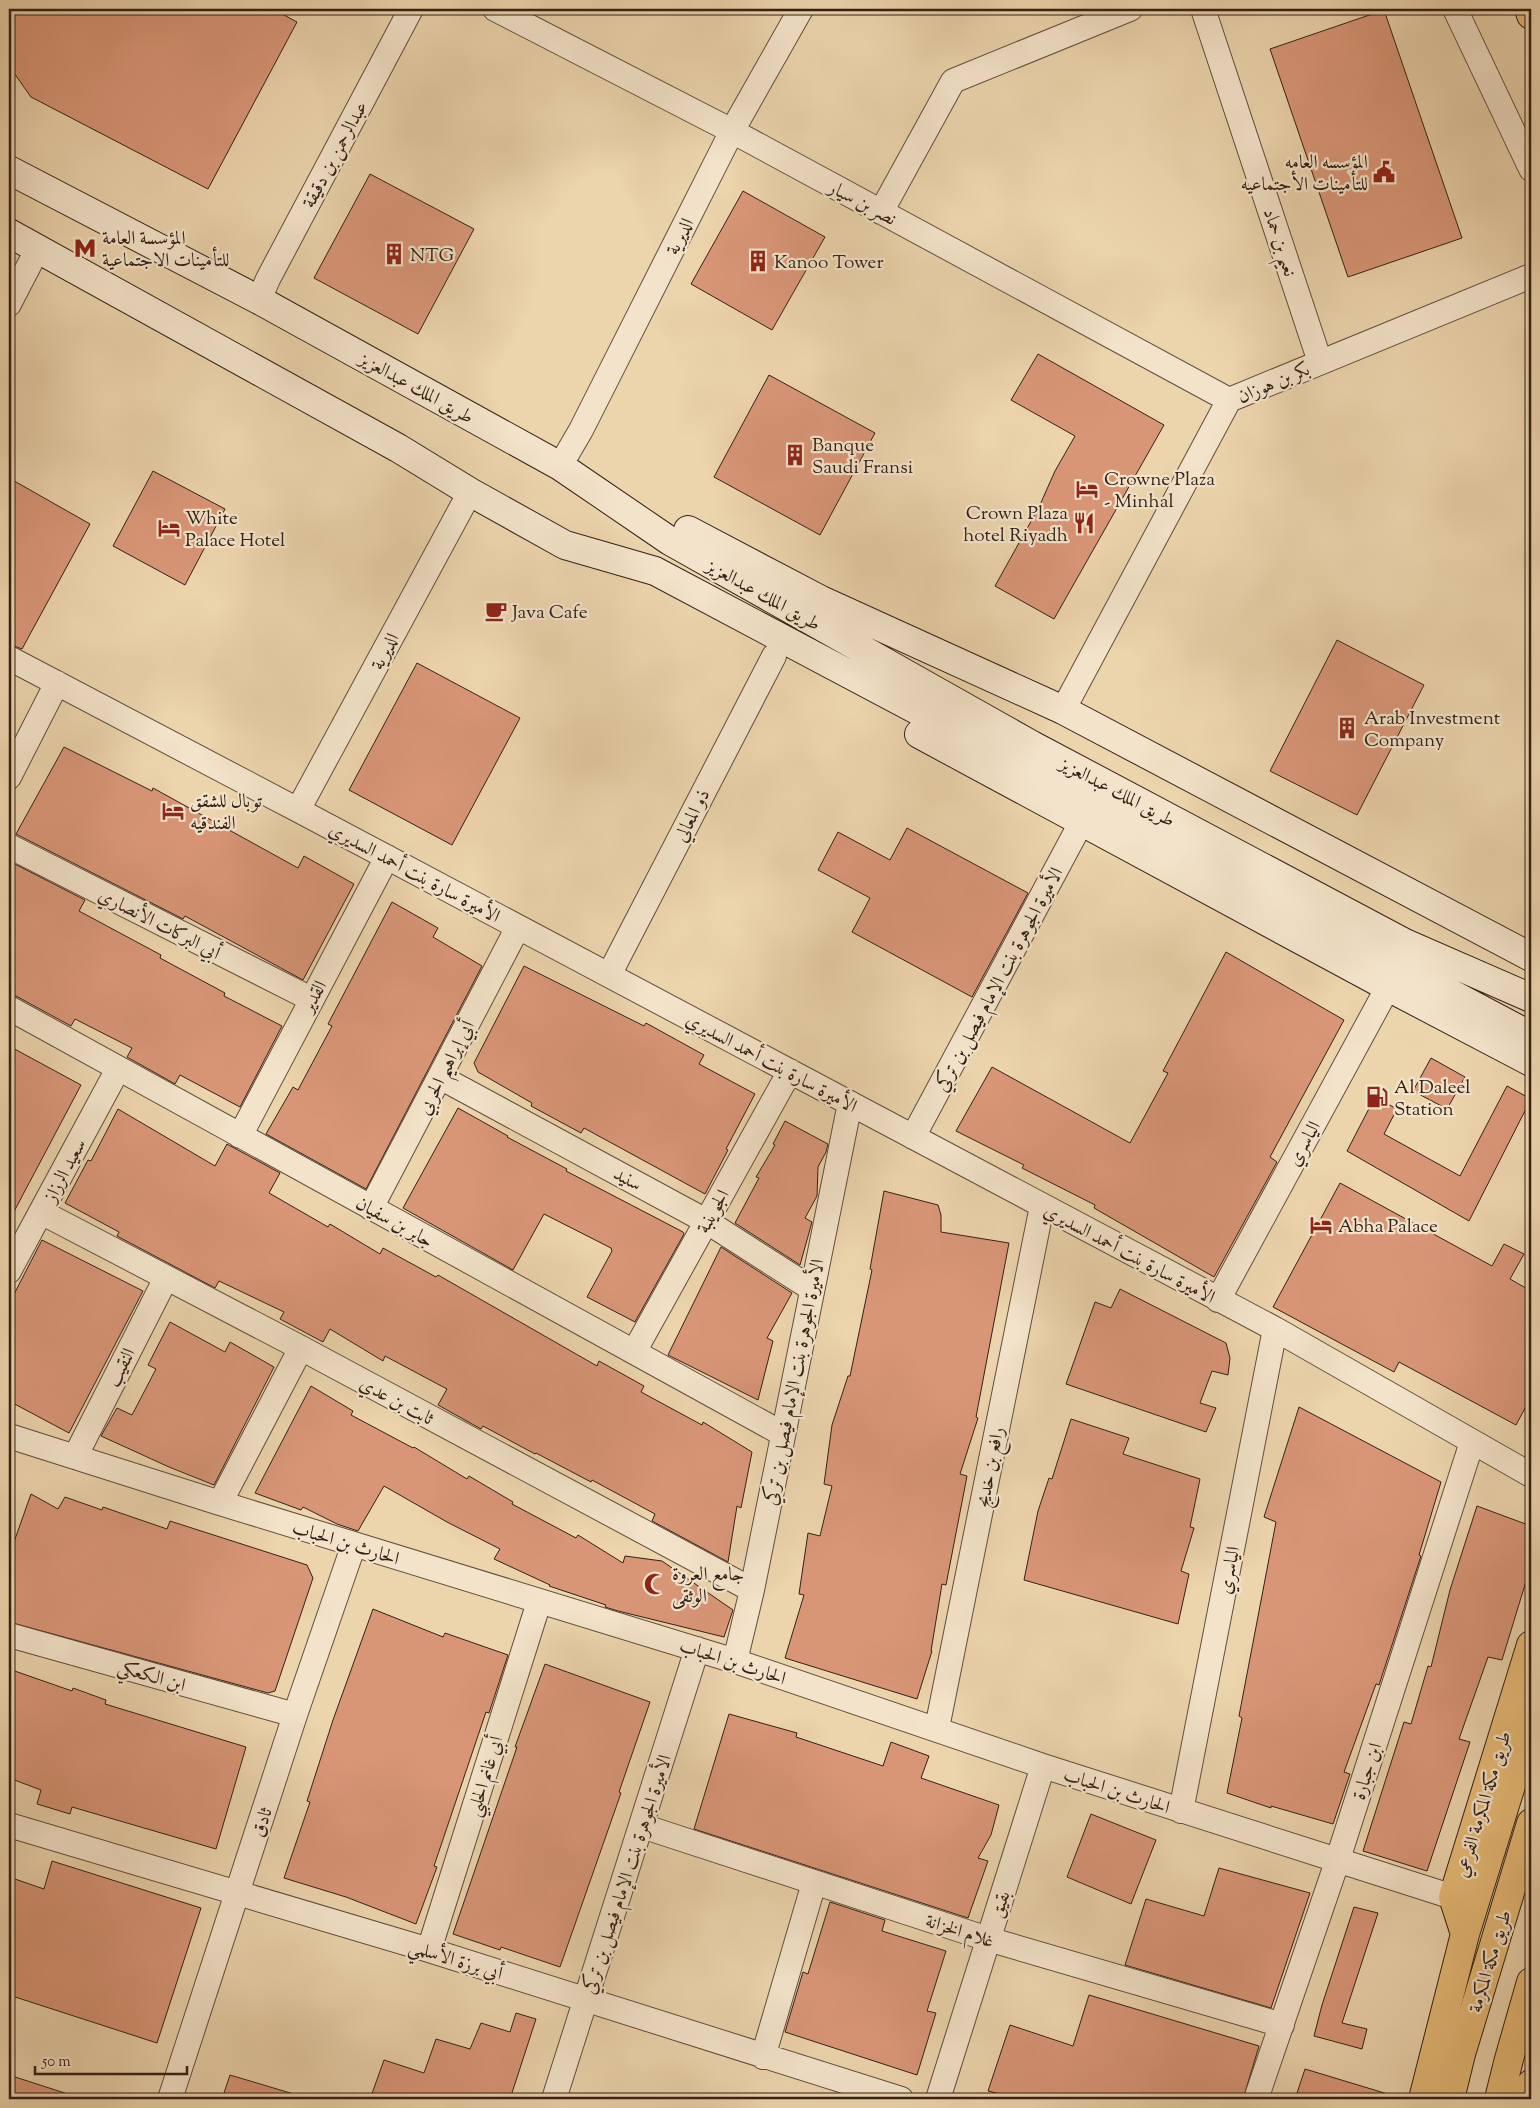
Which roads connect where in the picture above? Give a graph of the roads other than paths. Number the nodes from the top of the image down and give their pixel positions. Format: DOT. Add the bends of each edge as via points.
graph roads {
  1 [pos="411,9"];
  2 [pos="495,9"];
  3 [pos="801,9"];
  4 [pos="1130,9"];
  5 [pos="1203,9"];
  6 [pos="1455,9"];
  7 [pos="1529,9"];
  8 [pos="1531,15"];
  9 [pos="732,131"];
  10 [pos="1531,169"];
  11 [pos="9,170"];
  12 [pos="881,212"];
  13 [pos="9,233"];
  14 [pos="38,248"];
  15 [pos="1531,276"];
  16 [pos="259,300"];
  17 [pos="9,304"];
  18 [pos="1320,362"];
  19 [pos="1229,400"];
  20 [pos="560,466"];
  21 [pos="591,486"];
  22 [pos="470,492"];
  23 [pos="565,545"];
  24 [pos="774,656"];
  25 [pos="9,658"];
  26 [pos="57,683"];
  27 [pos="1063,710"];
  28 [pos="9,777"];
  29 [pos="298,810"];
  30 [pos="1082,822"];
  31 [pos="9,846"];
  32 [pos="387,857"];
  33 [pos="518,926"];
  34 [pos="1531,957"];
  35 [pos="609,975"];
  36 [pos="1388,987"];
  37 [pos="1531,998"];
  38 [pos="311,1000"];
  39 [pos="9,1008"];
  40 [pos="1531,1036"];
  41 [pos="1531,1062"];
  42 [pos="118,1069"];
  43 [pos="790,1071"];
  44 [pos="440,1076"];
  45 [pos="850,1103"];
  46 [pos="240,1136"];
  47 [pos="913,1137"];
  48 [pos="1042,1206"];
  49 [pos="372,1208"];
  50 [pos="41,1212"];
  51 [pos="706,1221"];
  52 [pos="9,1271"];
  53 [pos="166,1278"];
  54 [pos="812,1288"];
  55 [pos="1218,1300"];
  56 [pos="1275,1329"];
  57 [pos="301,1348"];
  58 [pos="634,1352"];
  59 [pos="783,1434"];
  60 [pos="9,1436"];
  61 [pos="1472,1442"];
  62 [pos="75,1457"];
  63 [pos="1531,1475"];
  64 [pos="220,1503"];
  65 [pos="354,1544"];
  66 [pos="752,1590"];
  67 [pos="538,1602"];
  68 [pos="9,1635"];
  69 [pos="1531,1645"];
  70 [pos="697,1649"];
  71 [pos="735,1660"];
  72 [pos="295,1715"];
  73 [pos="1531,1721"];
  74 [pos="937,1728"];
  75 [pos="1043,1766"];
  76 [pos="1180,1811"];
  77 [pos="1531,1823"];
  78 [pos="9,1825"];
  79 [pos="642,1826"];
  80 [pos="1337,1862"];
  81 [pos="814,1883"];
  82 [pos="239,1892"];
  83 [pos="1453,1897"];
  84 [pos="1465,1934"];
  85 [pos="988,1939"];
  86 [pos="429,1950"];
  87 [pos="1531,1982"];
  88 [pos="586,1999"];
  89 [pos="1282,2025"];
  90 [pos="763,2057"];
  91 [pos="1531,2084"];
  92 [pos="170,2099"];
  93 [pos="554,2099"];
  94 [pos="900,2099"];
  95 [pos="938,2099"];
  96 [pos="1256,2099"];
  97 [pos="1423,2099"];
  98 [pos="1450,2099"];
  99 [pos="1499,2099"];
  100 [pos="1528,2099"];
  1 -- 16 [label="street, عبدالرحمن بن دقيقة"];
  2 -- 9 [label="street, نصر بن سيار"];
  3 -- 9 [label="street, الديرية"];
  4 -- 12 [label="street" via="953,82"];
  5 -- 18 [label="street, نعيم بن حماد"];
  6 -- 10 [label="street"];
  7 -- 8 [label="main road"];
  9 -- 12 [label="street, نصر بن سيار"];
  9 -- 20 [label="street, الديرية"];
  11 -- 16 [label="main road, طريق الملك عبدالعزيز"];
  12 -- 19 [label="street, نصر بن سيار"];
  13 -- 14 [label="main road, طريق الملك عبدالعزيز"];
  14 -- 17 [label="street"];
  14 -- 22 [label="main road, طريق الملك عبدالعزيز" via="398,448"];
  15 -- 18 [label="street, بكر بن هوزان"];
  16 -- 20 [label="main road, طريق الملك عبدالعزيز"];
  18 -- 19 [label="street, بكر بن هوزان"];
  19 -- 27 [label="street, بكر بن هوزان"];
  20 -- 21 [label="main road, طريق الملك عبدالعزيز"];
  21 -- 27 [label="main road" via="656,514 821,600"];
  21 -- 37 [label="main road, طريق الملك عبدالعزيز" via="670,541 1032,745 1405,942"];
  22 -- 23 [label="main road, طريق الملك عبدالعزيز"];
  22 -- 29 [label="street, الديرية"];
  23 -- 24 [label="main road"];
  23 -- 40 [label="main road, طريق الملك عبدالعزيز" via="655,571"];
  24 -- 30 [label="main road"];
  24 -- 35 [label="street, ذو المعالي"];
  25 -- 26 [label="street, الأميرة سارة بنت أحمد السديري"];
  26 -- 28 [label="street"];
  26 -- 29 [label="street, الأميرة سارة بنت أحمد السديري"];
  27 -- 34 [label="main road"];
  29 -- 32 [label="street, الأميرة سارة بنت أحمد السديري"];
  30 -- 36 [label="main road"];
  30 -- 47 [label="street, الأميرة الجوهرة بنت الإمام فيصل بن تركي"];
  31 -- 38 [label="street, أبي البركات الأنصاري"];
  32 -- 33 [label="street, الأميرة سارة بنت أحمد السديري"];
  32 -- 38 [label="street, القدير"];
  33 -- 35 [label="street, الأميرة سارة بنت أحمد السديري"];
  33 -- 44 [label="street, أبي إبراهيم الحربي"];
  35 -- 43 [label="street, الأميرة سارة بنت أحمد السديري"];
  36 -- 41 [label="main road"];
  36 -- 55 [label="street, الياسري"];
  38 -- 46 [label="street, القدير"];
  39 -- 42 [label="street, جابر بن سفيان"];
  42 -- 46 [label="street, جابر بن سفيان"];
  42 -- 50 [label="street, سعيد الرزاز"];
  43 -- 45 [label="street, الأميرة سارة بنت أحمد السديري"];
  43 -- 51 [label="street, الجوينبة"];
  44 -- 49 [label="street, أبي إبراهيم الحربي"];
  44 -- 51 [label="street, سنيد"];
  45 -- 47 [label="street, الأميرة سارة بنت أحمد السديري"];
  45 -- 54 [label="street, الأميرة الجوهرة بنت الإمام فيصل بن تركي"];
  46 -- 49 [label="street, جابر بن سفيان"];
  47 -- 48 [label="street, الأميرة سارة بنت أحمد السديري"];
  48 -- 55 [label="street, الأميرة سارة بنت أحمد السديري"];
  48 -- 74 [label="street, رافع بن خديج"];
  49 -- 58 [label="street, جابر بن سفيان"];
  50 -- 52 [label="street, سعيد الرزاز"];
  50 -- 53 [label="street, ثابت بن عدي"];
  51 -- 54 [label="street, سنيد"];
  51 -- 58 [label="street, الجوينبة"];
  53 -- 57 [label="street, ثابت بن عدي"];
  53 -- 62 [label="street, النقيب"];
  54 -- 59 [label="street, الأميرة الجوهرة بنت الإمام فيصل بن تركي"];
  55 -- 56 [label="street, الأميرة سارة بنت أحمد السديري"];
  56 -- 61 [label="street, الأميرة سارة بنت أحمد السديري"];
  56 -- 76 [label="street, الياسري"];
  57 -- 64 [label="street"];
  57 -- 66 [label="street, ثابت بن عدي"];
  58 -- 59 [label="street, جابر بن سفيان"];
  59 -- 66 [label="street, الأميرة الجوهرة بنت الإمام فيصل بن تركي"];
  60 -- 62 [label="street, الحارث بن الحباب"];
  61 -- 63 [label="street, الأميرة سارة بنت أحمد السديري"];
  61 -- 80 [label="street, ابن جبارة"];
  62 -- 64 [label="street, الحارث بن الحباب"];
  64 -- 65 [label="street, الحارث بن الحباب"];
  65 -- 67 [label="street, الحارث بن الحباب"];
  65 -- 72 [label="street, ثادق"];
  66 -- 71 [label="street, الأميرة الجوهرة بنت الإمام فيصل بن تركي"];
  67 -- 70 [label="street, الحارث بن الحباب"];
  67 -- 86 [label="street, أبي غانم الحلبي"];
  68 -- 72 [label="street, ابن الكعكي"];
  69 -- 83 [label="main road, طريق مكة المكرمة الفرعي"];
  70 -- 71 [label="street, الحارث بن الحباب"];
  70 -- 79 [label="street, الأميرة الجوهرة بنت الإمام فيصل بن تركي"];
  71 -- 74 [label="street, الحارث بن الحباب"];
  72 -- 82 [label="street, ثادق"];
  73 -- 84 [label="main road"];
  74 -- 75 [label="street, الحارث بن الحباب"];
  75 -- 76 [label="street, الحارث بن الحباب"];
  75 -- 85 [label="street, بقيق"];
  76 -- 80 [label="street, الحارث بن الحباب"];
  77 -- 98 [label="main road, طريق مكة المكرمة"];
  78 -- 82 [label="street, أبي برزة الأسلمي"];
  79 -- 81 [label="street, غلام الخزانة"];
  79 -- 88 [label="street, الأميرة الجوهرة بنت الإمام فيصل بن تركي"];
  80 -- 83 [label="street, الحارث بن الحباب"];
  80 -- 89 [label="street, ابن جبارة"];
  81 -- 85 [label="street, غلام الخزانة"];
  81 -- 90 [label="street"];
  82 -- 86 [label="street, أبي برزة الأسلمي"];
  82 -- 92 [label="street, ثادق"];
  83 -- 84 [label="main road, طريق مكة المكرمة الفرعي"];
  84 -- 97 [label="main road"];
  85 -- 89 [label="street, غلام الخزانة"];
  85 -- 95 [label="street, بقيق"];
  86 -- 88 [label="street, أبي برزة الأسلمي"];
  87 -- 99 [label="main road"];
  88 -- 90 [label="street, أبي برزة الأسلمي"];
  88 -- 93 [label="street, الأميرة الجوهرة بنت الإمام فيصل بن تركي"];
  89 -- 96 [label="street, ابن جبارة"];
  90 -- 94 [label="street, أبي برزة الأسلمي"];
  91 -- 100 [label="main road"];
}
